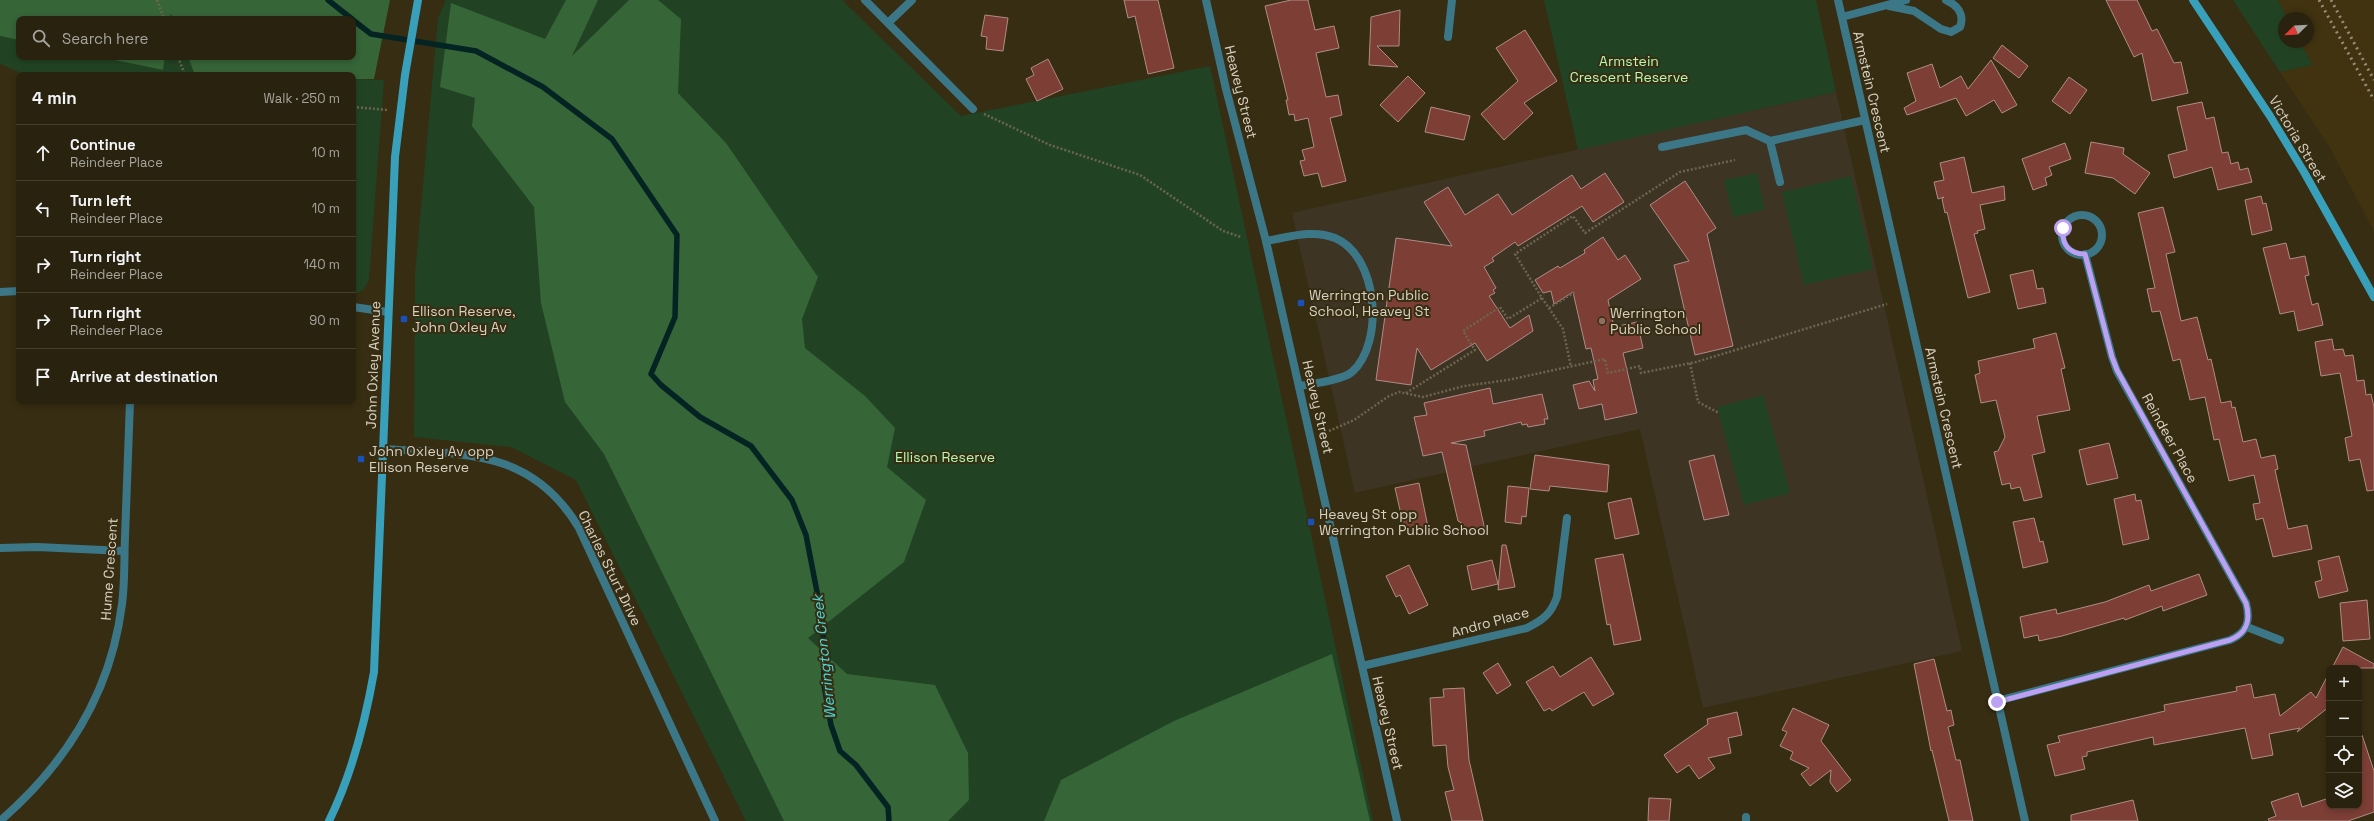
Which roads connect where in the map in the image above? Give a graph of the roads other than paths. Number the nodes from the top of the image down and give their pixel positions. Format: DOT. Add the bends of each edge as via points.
graph roads {
  1 [pos="865,0"];
  2 [pos="912,0"];
  3 [pos="1206,0"];
  4 [pos="1452,0"];
  5 [pos="1838,0"];
  6 [pos="1906,0"];
  7 [pos="1946,0"];
  8 [pos="2193,0"];
  9 [pos="417,3"];
  10 [pos="1889,6"];
  11 [pos="1842,17"];
  12 [pos="888,23"];
  13 [pos="1448,37"];
  14 [pos="973,109"];
  15 [pos="1865,120"];
  16 [pos="1770,141"];
  17 [pos="1662,147"];
  18 [pos="1780,182"];
  19 [pos="1266,241"];
  20 [pos="2085,254"];
  21 [pos="16,291"];
  22 [pos="0,292"];
  23 [pos="2374,297"];
  24 [pos="356,307"];
  25 [pos="388,312"];
  26 [pos="1299,386"];
  27 [pos="130,404"];
  28 [pos="383,449"];
  29 [pos="1567,518"];
  30 [pos="0,548"];
  31 [pos="124,551"];
  32 [pos="2247,627"];
  33 [pos="2280,640"];
  34 [pos="1362,666"];
  35 [pos="1997,702"];
  36 [pos="0,821"];
  37 [pos="329,821"];
  38 [pos="715,821"];
  39 [pos="1397,821"];
  40 [pos="2025,821"];
  1 -- 12 [label="street"];
  2 -- 12 [label="street"];
  3 -- 19 [label="street, Heavey Street" via="1226,90"];
  4 -- 13 [label="street"];
  5 -- 11 [label="street, Armstein Crescent"];
  6 -- 10 [label="street"];
  7 -- 10 [label="street" via="1957,6 1962,16 1960,27 1951,32 1941,29 1914,11"];
  8 -- 23 [label="street, Victoria Street" via="2300,166"];
  9 -- 25 [label="street, John Oxley Avenue" via="400,111 393,191"];
  10 -- 11 [label="street"];
  11 -- 15 [label="street, Armstein Crescent"];
  12 -- 14 [label="street"];
  15 -- 16 [label="street"];
  15 -- 35 [label="street, Armstein Crescent"];
  16 -- 17 [label="street" via="1746,130"];
  16 -- 18 [label="street"];
  19 -- 26 [label="street, Heavey Street"];
  19 -- 26 [label="street" via="1315,233 1335,238 1355,252 1369,284 1372,321 1362,357 1352,373"];
  20 -- 20 [label="street" via="2072,252 2063,242 2063,228 2066,222 2077,215 2095,220 2102,231 2096,249"];
  20 -- 32 [label="street, Reindeer Place" via="2117,370 2246,603"];
  21 -- 22 [label="street"];
  24 -- 25 [label="street"];
  25 -- 28 [label="street, John Oxley Avenue"];
  26 -- 34 [label="street, Heavey Street"];
  27 -- 31 [label="street, Hume Crescent"];
  28 -- 37 [label="street, John Oxley Avenue" via="374,672 349,774"];
  28 -- 38 [label="street, Charles Sturt Drive" via="468,454 488,458 527,475 558,499 579,528"];
  29 -- 34 [label="street, Andro Place" via="1557,597 1553,608 1544,619 1527,628"];
  30 -- 31 [label="street"];
  31 -- 36 [label="street, Hume Crescent" via="122,603 118,627 98,692 83,722 58,761 41,782"];
  32 -- 33 [label="street"];
  32 -- 35 [label="street" via="2230,640"];
  34 -- 39 [label="street, Heavey Street"];
  35 -- 40 [label="street, Armstein Crescent"];
}
